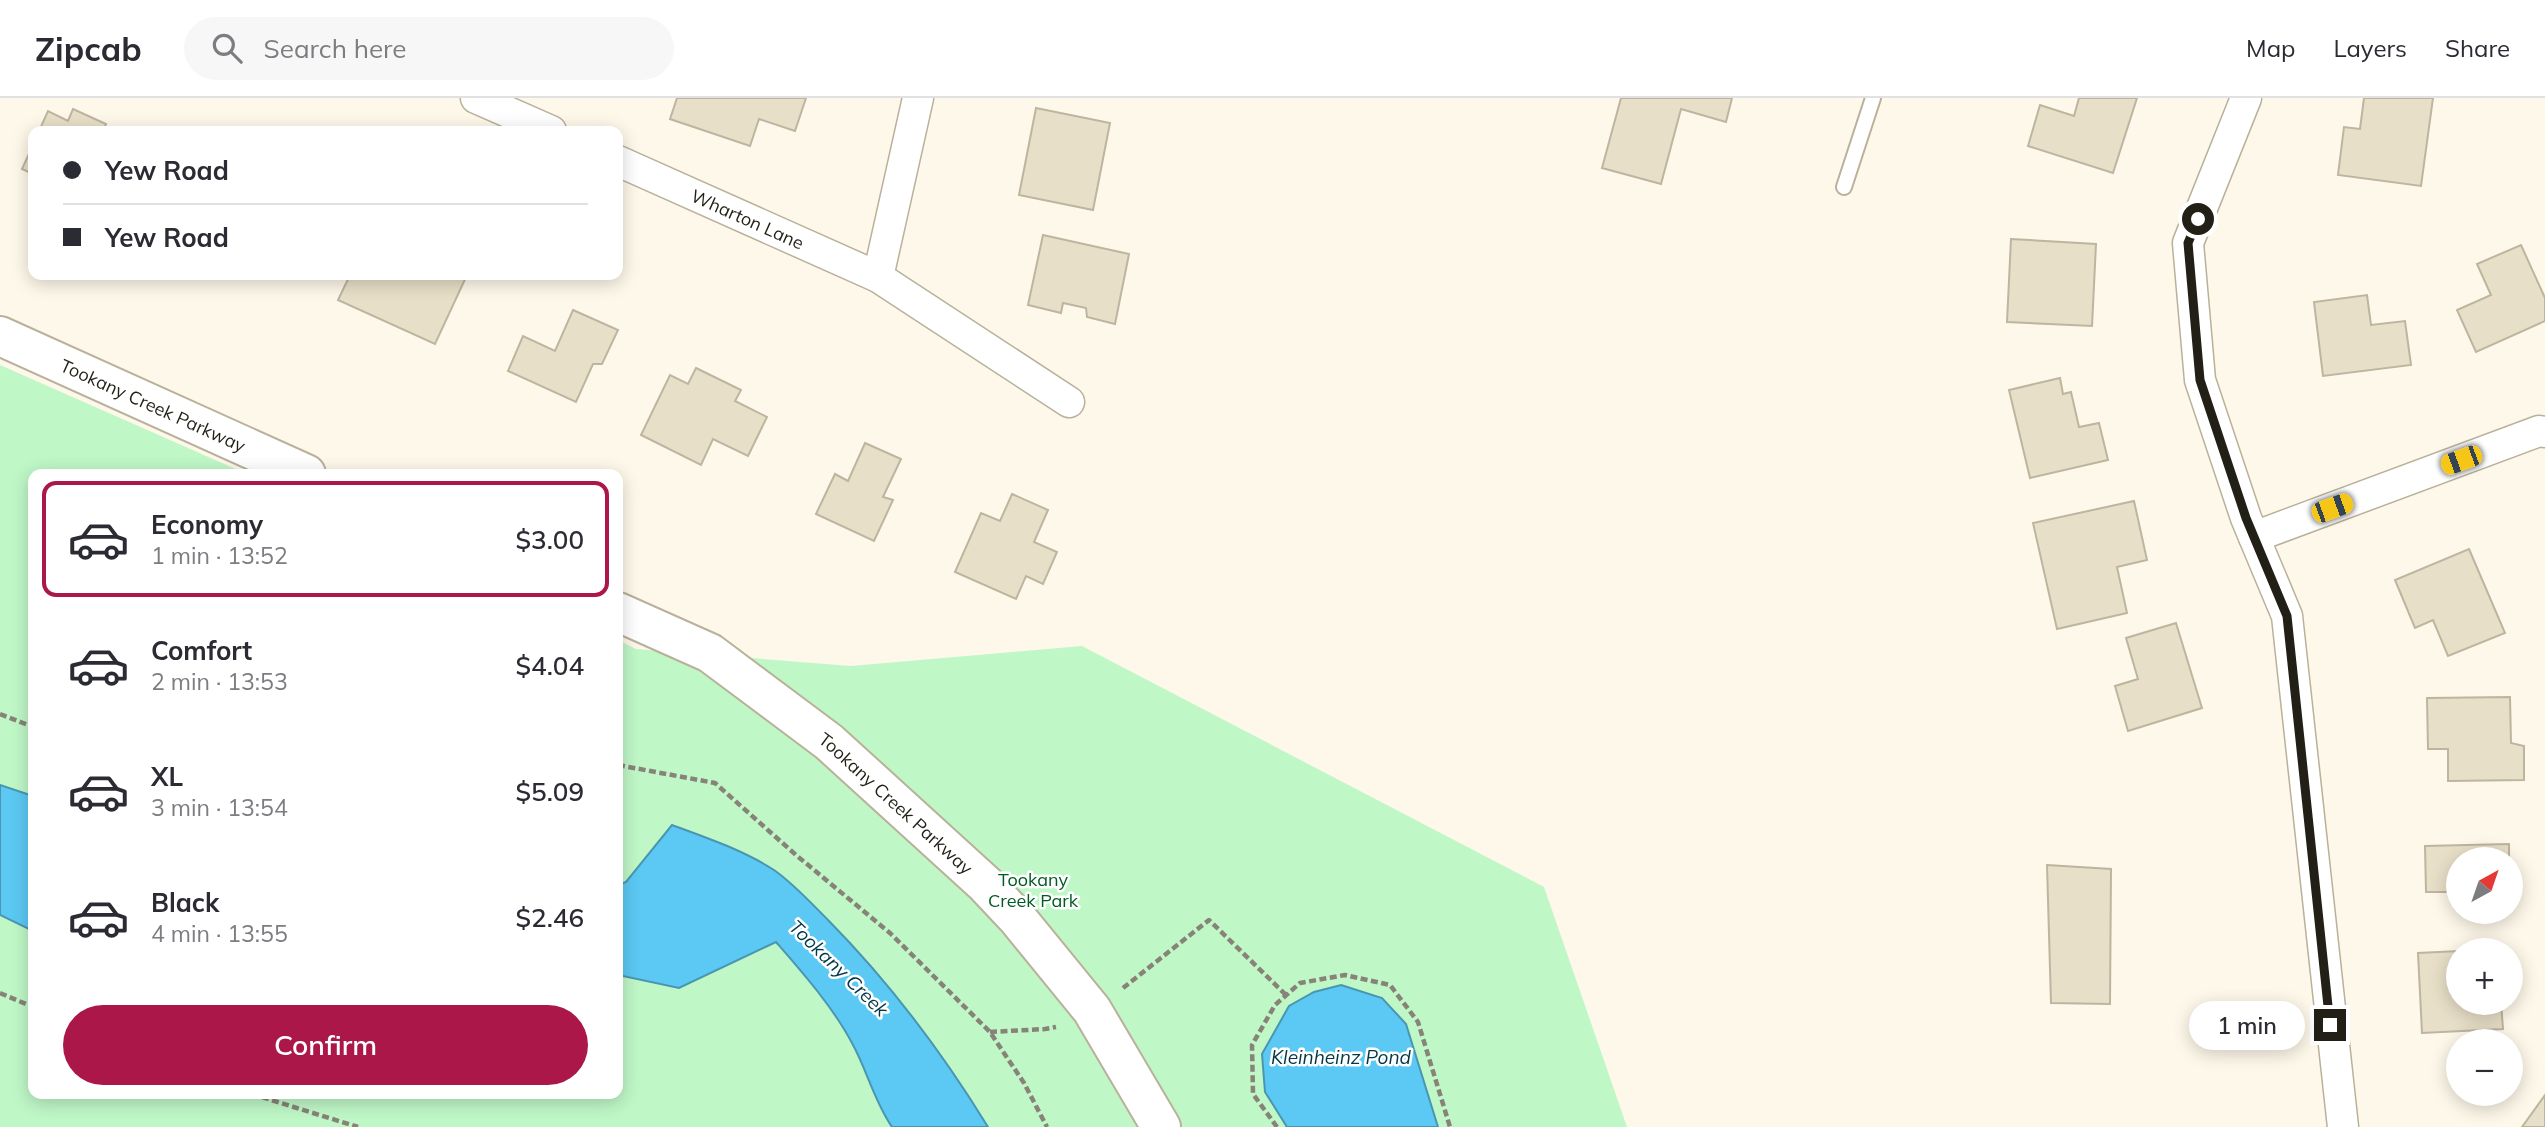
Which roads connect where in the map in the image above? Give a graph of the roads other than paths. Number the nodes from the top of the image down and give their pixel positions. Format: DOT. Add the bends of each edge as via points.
graph roads {
  1 [pos="476,98"];
  2 [pos="918,98"];
  3 [pos="1873,98"];
  4 [pos="2246,98"];
  5 [pos="540,126"];
  6 [pos="623,163"];
  7 [pos="1844,187"];
  8 [pos="878,276"];
  9 [pos="0,336"];
  10 [pos="1069,402"];
  11 [pos="2545,432"];
  12 [pos="295,469"];
  13 [pos="2254,537"];
  14 [pos="623,614"];
  15 [pos="1161,1127"];
  16 [pos="2343,1127"];
  1 -- 5 [label="street"];
  2 -- 8 [label="street"];
  3 -- 7 [label="lane"];
  4 -- 13 [label="street" via="2188,243 2200,380"];
  6 -- 8 [label="street, Wharton Lane"];
  8 -- 10 [label="street, Wharton Lane"];
  9 -- 12 [label="street, Tookany Creek Parkway"];
  11 -- 13 [label="street"];
  13 -- 16 [label="street" via="2287,616"];
  14 -- 15 [label="street, Tookany Creek Parkway" via="710,653 829,742 985,884 1092,1010"];
}
